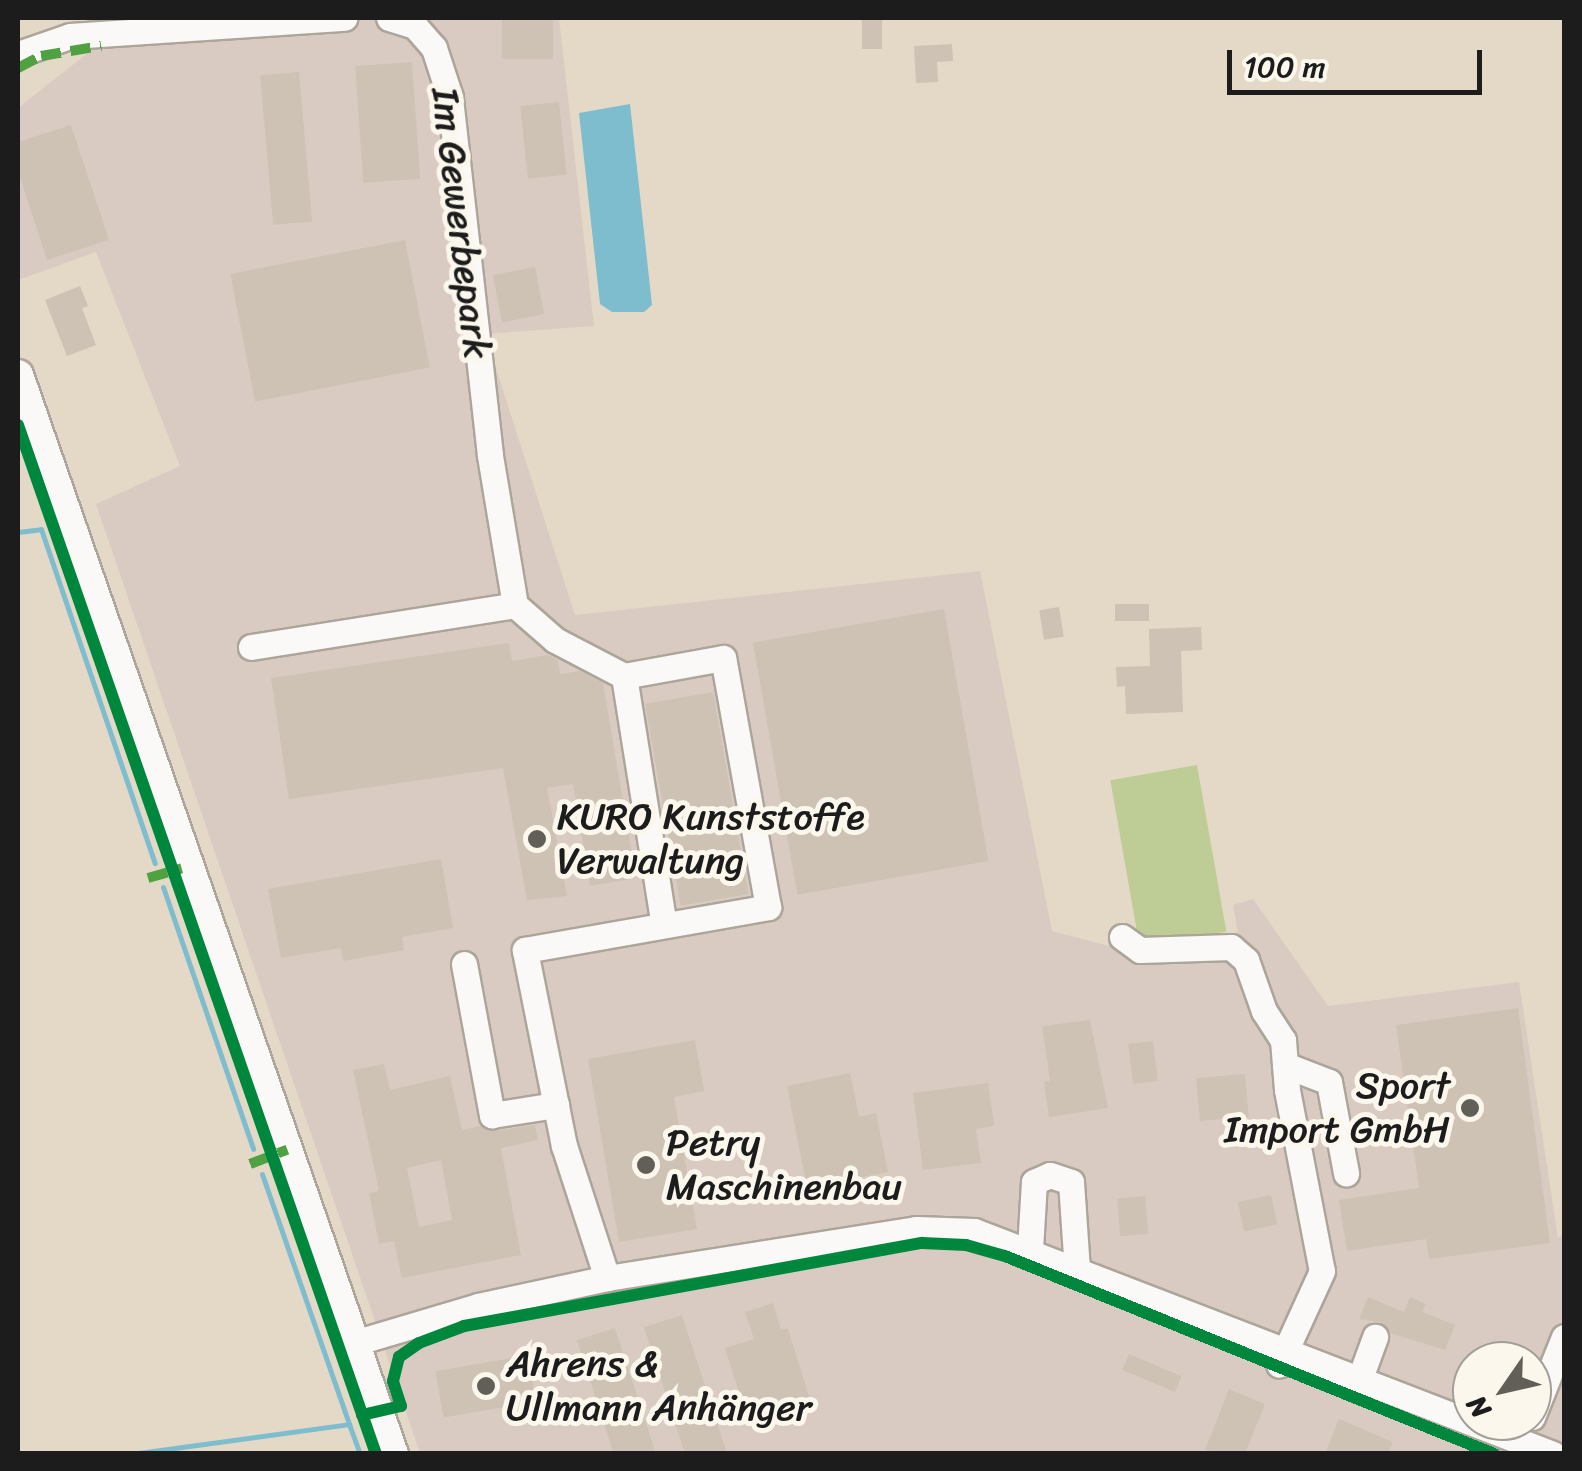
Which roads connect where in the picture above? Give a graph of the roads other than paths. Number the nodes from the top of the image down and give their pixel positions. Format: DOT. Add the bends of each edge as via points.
graph roads {
  1 [pos="344,18"];
  2 [pos="390,18"];
  3 [pos="18,54"];
  4 [pos="18,374"];
  5 [pos="516,605"];
  6 [pos="251,647"];
  7 [pos="624,676"];
  8 [pos="664,926"];
  9 [pos="1122,938"];
  10 [pos="464,964"];
  11 [pos="1285,1066"];
  12 [pos="556,1104"];
  13 [pos="1346,1174"];
  14 [pos="1030,1250"];
  15 [pos="1077,1270"];
  16 [pos="606,1278"];
  17 [pos="1375,1337"];
  18 [pos="1564,1337"];
  19 [pos="354,1343"];
  20 [pos="1283,1357"];
  21 [pos="1552,1367"];
  22 [pos="1360,1378"];
  23 [pos="1452,1409"];
  24 [pos="392,1454"];
  1 -- 3 [label="street" via="70,36"];
  2 -- 5 [label="street, Im Gewerbepark" via="415,26 434,48 450,96 490,455"];
  4 -- 19 [label="main road"];
  5 -- 6 [label="street"];
  5 -- 7 [label="street" via="555,640"];
  7 -- 8 [label="street"];
  7 -- 8 [label="street" via="723,658 768,907"];
  8 -- 12 [label="street" via="525,950"];
  9 -- 11 [label="street" via="1140,950 1231,947 1246,960 1264,1011 1283,1040"];
  10 -- 12 [label="street" via="492,1115"];
  11 -- 13 [label="street" via="1329,1082"];
  11 -- 20 [label="street" via="1322,1271"];
  12 -- 16 [label="street"];
  14 -- 15 [label="street"];
  14 -- 15 [label="street" via="1034,1182 1050,1175 1072,1182"];
  14 -- 16 [label="street" via="974,1231 916,1229"];
  15 -- 20 [label="street"];
  16 -- 19 [label="street"];
  17 -- 22 [label="street"];
  18 -- 21 [label="street"];
  19 -- 24 [label="main road"];
  20 -- 22 [label="street"];
  22 -- 23 [label="street"];
}
